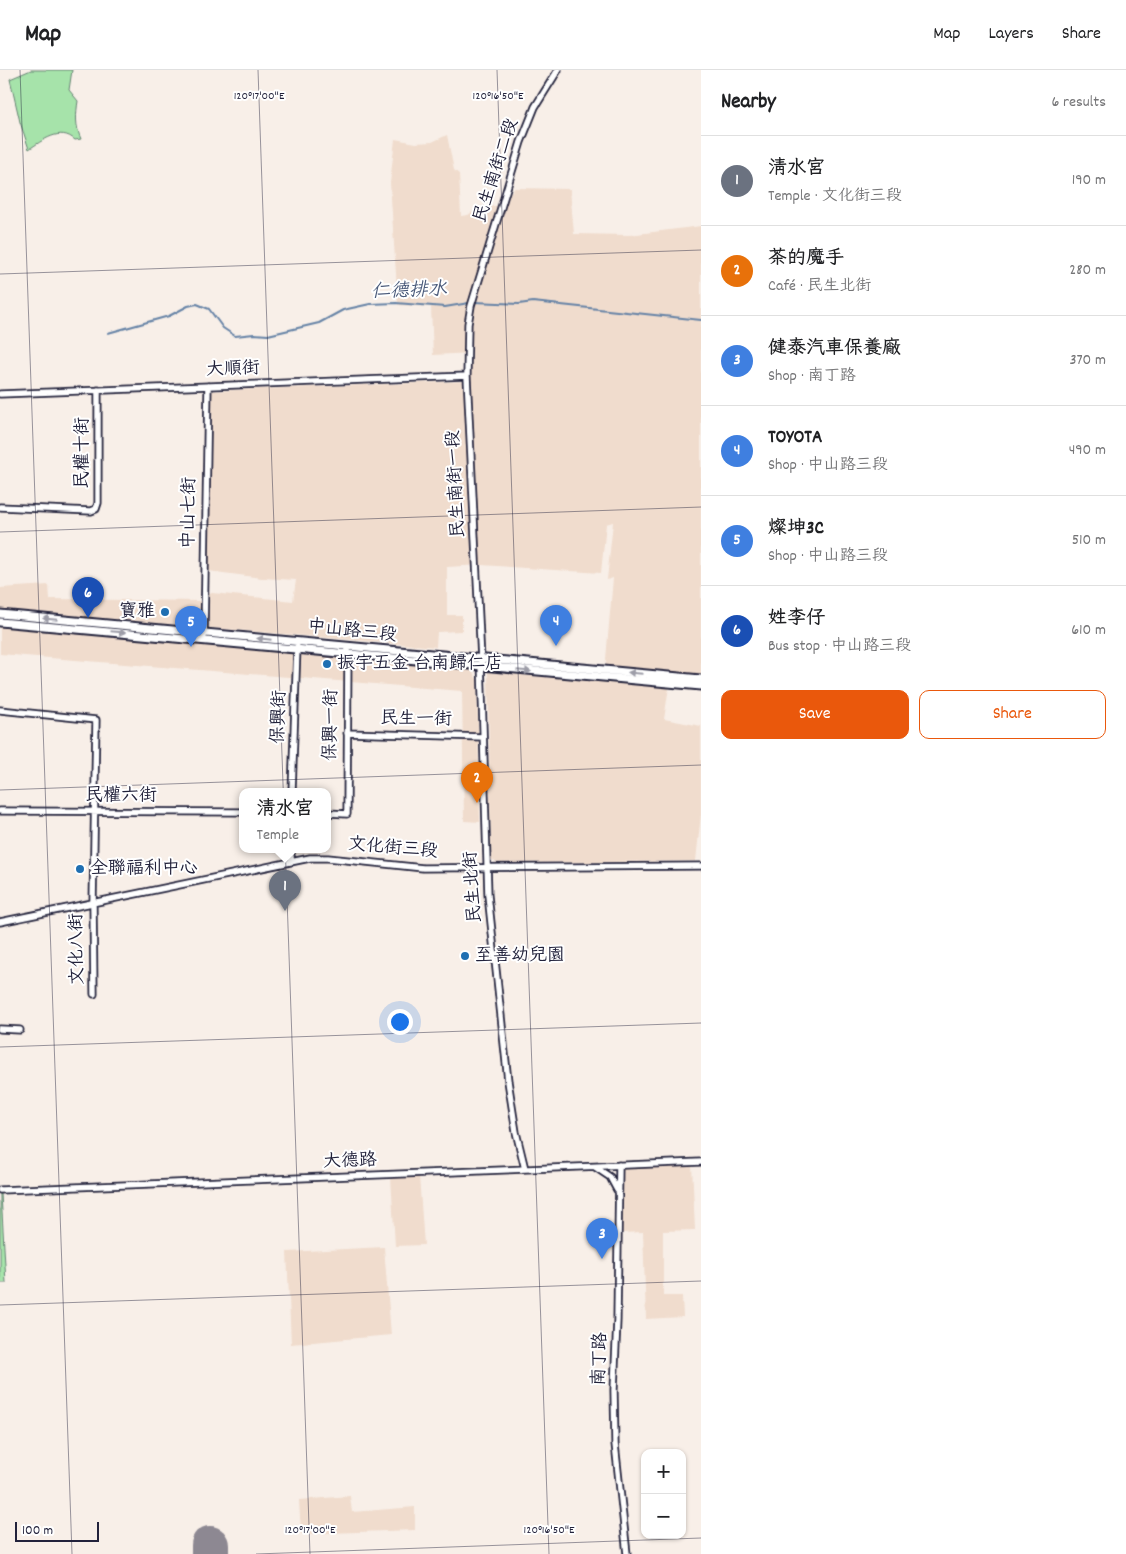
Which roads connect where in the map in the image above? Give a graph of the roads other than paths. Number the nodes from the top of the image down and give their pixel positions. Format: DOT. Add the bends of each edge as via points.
graph roads {
  1 [pos="558,70"];
  2 [pos="471,306"];
  3 [pos="467,376"];
  4 [pos="208,386"];
  5 [pos="98,390"];
  6 [pos="0,394"];
  7 [pos="0,507"];
  8 [pos="0,614"];
  9 [pos="0,622"];
  10 [pos="204,636"];
  11 [pos="297,646"];
  12 [pos="348,651"];
  13 [pos="481,663"];
  14 [pos="701,679"];
  15 [pos="701,686"];
  16 [pos="0,710"];
  17 [pos="347,733"];
  18 [pos="483,737"];
  19 [pos="292,788"];
  20 [pos="0,811"];
  21 [pos="94,811"];
  22 [pos="239,812"];
  23 [pos="331,813"];
  24 [pos="291,853"];
  25 [pos="291,861"];
  26 [pos="701,866"];
  27 [pos="486,868"];
  28 [pos="93,903"];
  29 [pos="0,922"];
  30 [pos="94,994"];
  31 [pos="0,1030"];
  32 [pos="20,1030"];
  33 [pos="701,1162"];
  34 [pos="619,1165"];
  35 [pos="593,1166"];
  36 [pos="525,1170"];
  37 [pos="0,1190"];
  38 [pos="619,1196"];
  39 [pos="627,1554"];
  1 -- 2 [label="street, 民生南街二段" via="535,107 521,142"];
  2 -- 3 [label="street, 民生南街一段"];
  3 -- 4 [label="street, 大順街"];
  3 -- 13 [label="street, 民生南街一段"];
  4 -- 5 [label="street, 大順街"];
  4 -- 10 [label="street, 中山七街"];
  5 -- 6 [label="street, 大順街"];
  5 -- 7 [label="street, 民權十街" via="96,509"];
  10 -- 8 [label="main road, 中山路三段, one-way"];
  9 -- 10 [label="main road, 中山路三段, one-way"];
  10 -- 11 [label="main road, 中山路三段"];
  11 -- 12 [label="main road, 中山路三段"];
  11 -- 19 [label="street, 保興街"];
  12 -- 13 [label="main road, 中山路三段"];
  12 -- 17 [label="street, 保興一街"];
  14 -- 13 [label="main road, 中山路三段, one-way"];
  13 -- 15 [label="main road, 中山路三段, one-way"];
  13 -- 18 [label="street, 民生北街"];
  16 -- 21 [label="street, 文化八街" via="96,720"];
  17 -- 18 [label="street, 民生一街"];
  17 -- 23 [label="street, 保興一街" via="347,814"];
  18 -- 27 [label="street, 民生北街"];
  20 -- 21 [label="street, 民權六街"];
  21 -- 22 [label="street, 民權六街"];
  21 -- 28 [label="street, 文化八街"];
  24 -- 25 [label="street"];
  25 -- 27 [label="street, 文化街三段" via="319,858 408,868"];
  25 -- 28 [label="street, 文化街三段"];
  26 -- 27 [label="street, 文化街三段"];
  27 -- 36 [label="street, 民生北街" via="508,1081"];
  28 -- 29 [label="street, 文化街三段"];
  28 -- 30 [label="street, 文化八街"];
  31 -- 32 [label="street"];
  33 -- 34 [label="street, 大德路"];
  34 -- 35 [label="street, 大德路"];
  34 -- 38 [label="street, 南丁路"];
  35 -- 36 [label="street, 大德路"];
  35 -- 38 [label="street" via="610,1177"];
  36 -- 37 [label="street, 大德路"];
  38 -- 39 [label="street, 南丁路" via="615,1444"];
}
